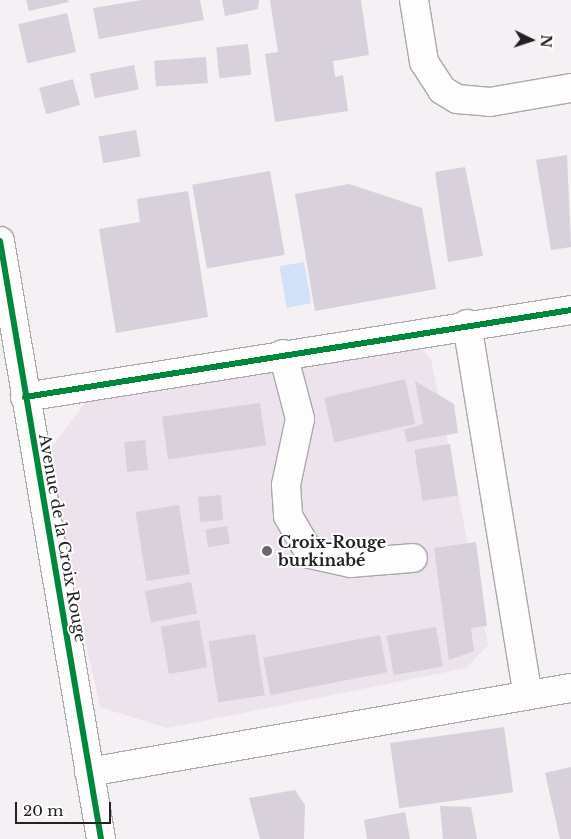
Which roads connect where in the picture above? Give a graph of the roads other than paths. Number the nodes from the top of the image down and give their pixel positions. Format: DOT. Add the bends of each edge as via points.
graph roads {
  1 [pos="414,0"];
  2 [pos="571,88"];
  3 [pos="0,241"];
  4 [pos="571,310"];
  5 [pos="467,324"];
  6 [pos="283,354"];
  7 [pos="16,384"];
  8 [pos="413,558"];
  9 [pos="571,688"];
  10 [pos="528,695"];
  11 [pos="89,772"];
  12 [pos="101,839"];
  1 -- 2 [label="street" via="424,62 437,84 457,99 490,102"];
  3 -- 7 [label="street, Avenue de la Croix Rouge"];
  4 -- 5 [label="street"];
  5 -- 6 [label="street"];
  5 -- 10 [label="street"];
  6 -- 7 [label="street"];
  6 -- 8 [label="street" via="300,419 286,485 288,516 310,554 351,563"];
  7 -- 11 [label="street, Avenue de la Croix Rouge"];
  9 -- 10 [label="street"];
  10 -- 11 [label="street"];
  11 -- 12 [label="street, Avenue de la Croix Rouge"];
}
